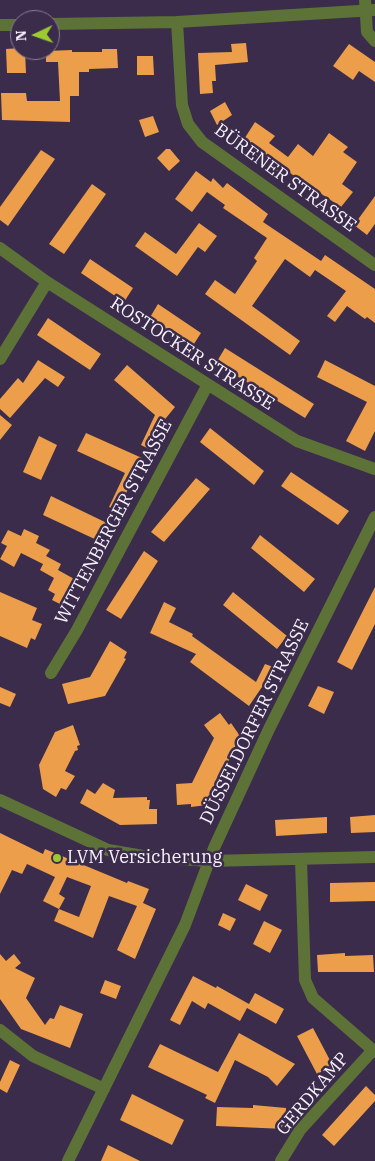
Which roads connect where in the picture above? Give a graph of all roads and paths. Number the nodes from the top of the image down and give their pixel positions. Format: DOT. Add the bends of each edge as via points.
graph roads {
  1 [pos="368,7"];
  2 [pos="178,22"];
  3 [pos="60,24"];
  4 [pos="375,42"];
  5 [pos="0,248"];
  6 [pos="375,265"];
  7 [pos="47,282"];
  8 [pos="0,359"];
  9 [pos="207,386"];
  10 [pos="375,469"];
  11 [pos="375,517"];
  12 [pos="51,674"];
  13 [pos="0,800"];
  14 [pos="375,857"];
  15 [pos="209,860"];
  16 [pos="300,860"];
  17 [pos="0,1030"];
  18 [pos="374,1051"];
  19 [pos="104,1089"];
  20 [pos="68,1161"];
  21 [pos="282,1161"];
  1 -- 2 [label="street"];
  1 -- 4 [label="street" via="367,32"];
  2 -- 3 [label="street"];
  2 -- 6 [label="street, BÜRENER STRASSE" via="182,105 188,124 202,142"];
  5 -- 7 [label="street, ROSTOCKER STRASSE"];
  7 -- 8 [label="street"];
  7 -- 9 [label="street, ROSTOCKER STRASSE"];
  9 -- 10 [label="street, ROSTOCKER STRASSE" via="297,442"];
  9 -- 12 [label="street, WITTENBERGER STRASSE"];
  11 -- 15 [label="street, DÜSSELDORFER STRASSE" via="267,733"];
  13 -- 15 [label="street" via="108,850 149,857"];
  14 -- 16 [label="street"];
  15 -- 16 [label="street"];
  15 -- 19 [label="street, DÜSSELDORFER STRASSE" via="185,925"];
  16 -- 18 [label="street" via="305,980 313,998"];
  17 -- 19 [label="street" via="33,1056"];
  18 -- 21 [label="street, GERDKAMP" via="300,1130"];
  19 -- 20 [label="street, DÜSSELDORFER STRASSE"];
}
